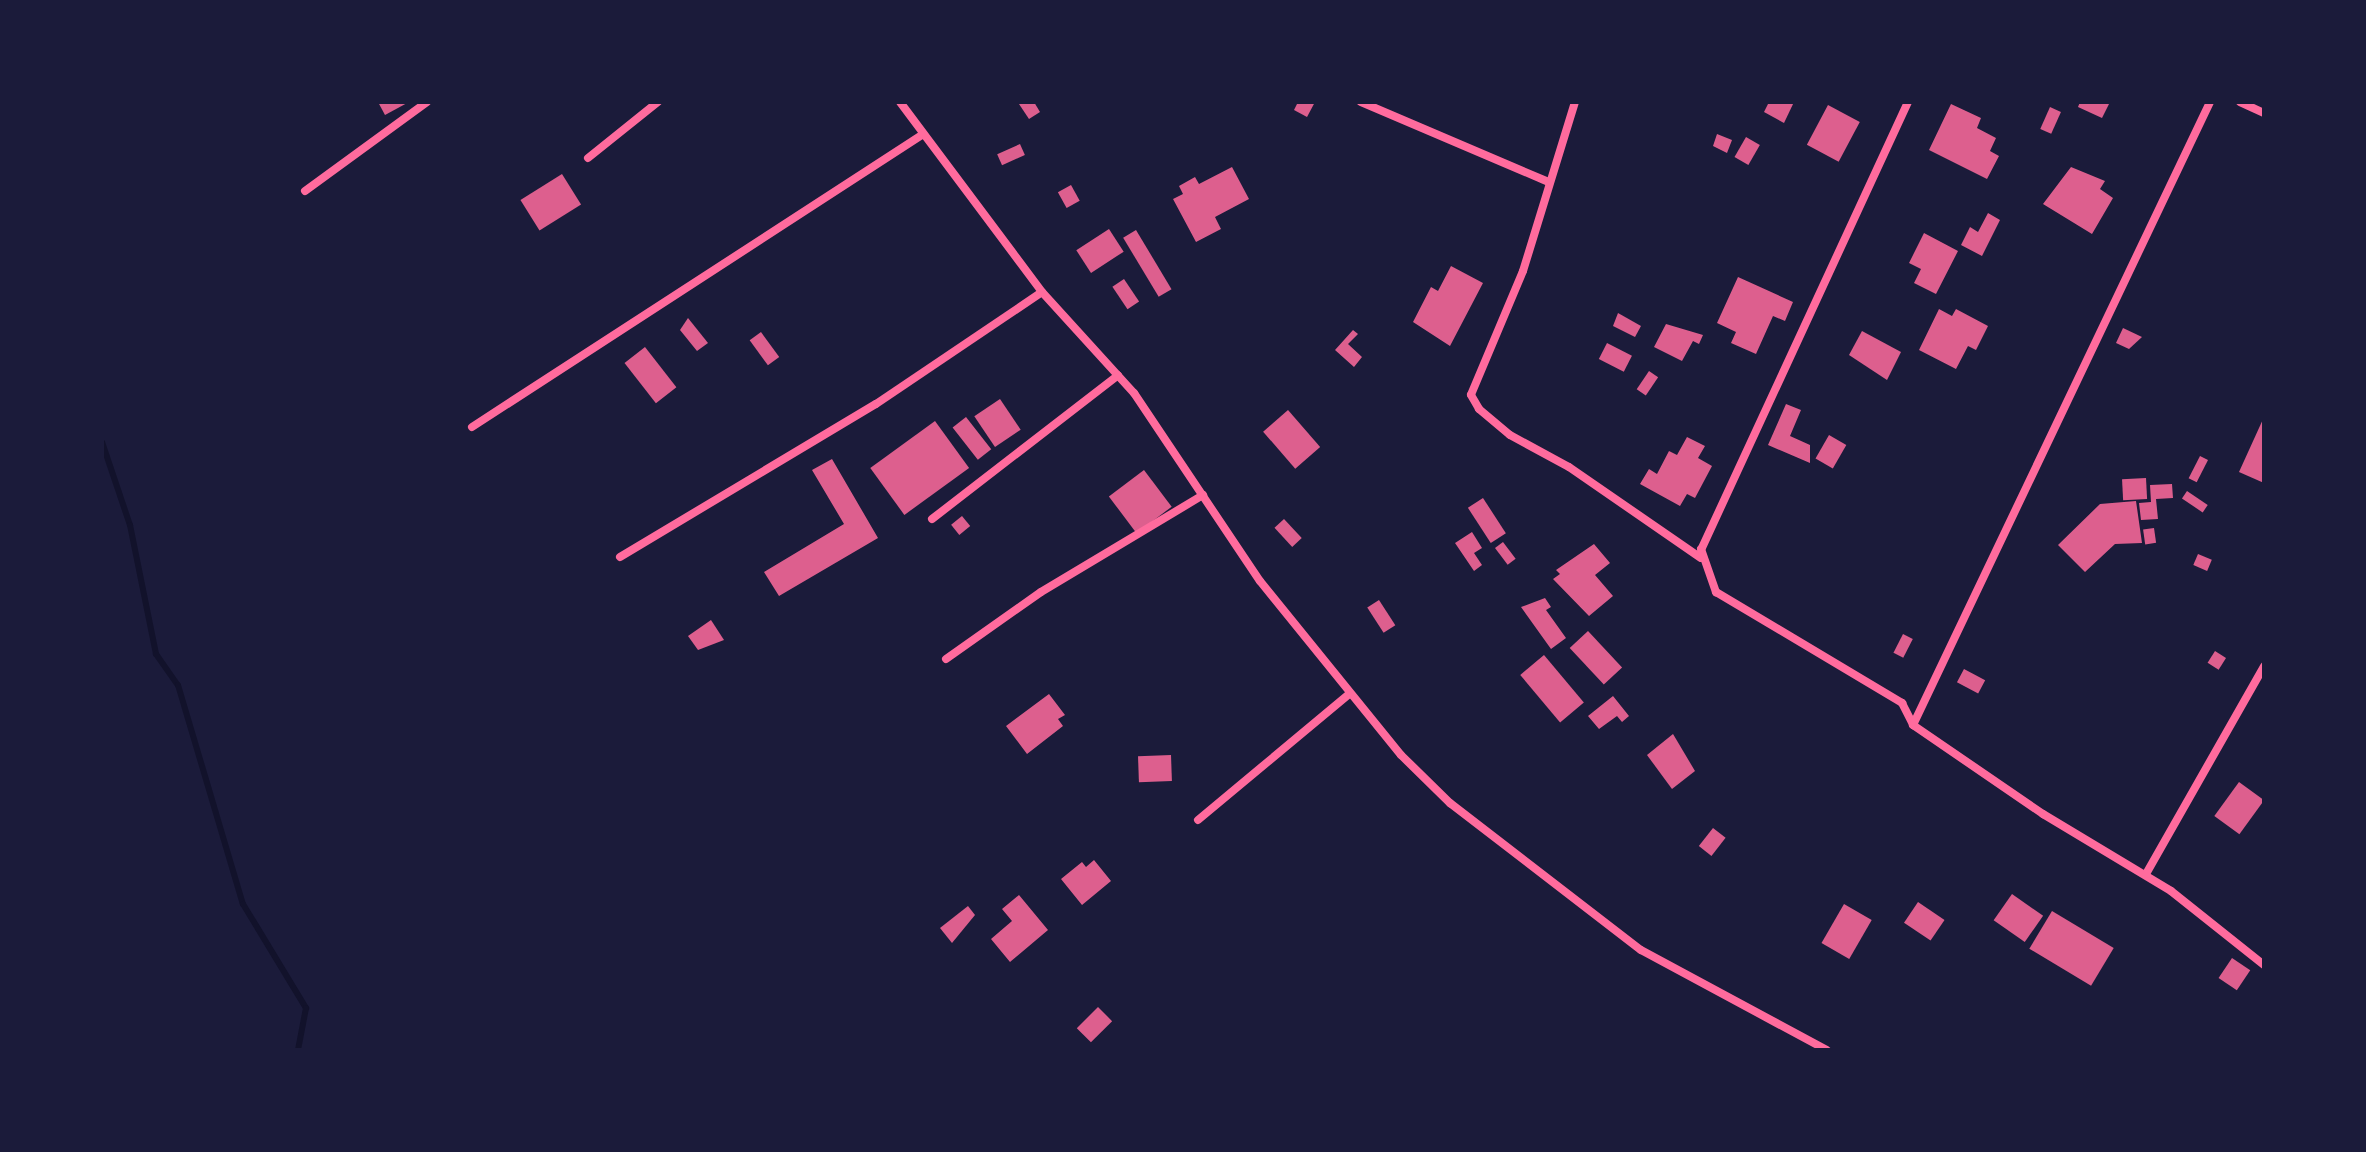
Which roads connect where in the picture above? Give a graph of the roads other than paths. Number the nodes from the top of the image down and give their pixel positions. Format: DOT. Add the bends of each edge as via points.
graph roads {
  1 [pos="427,102"];
  2 [pos="658,102"];
  3 [pos="900,102"];
  4 [pos="1361,102"];
  5 [pos="1575,102"];
  6 [pos="1908,102"];
  7 [pos="2210,102"];
  8 [pos="2240,102"];
  9 [pos="2264,113"];
  10 [pos="922,135"];
  11 [pos="588,158"];
  12 [pos="1549,182"];
  13 [pos="305,191"];
  14 [pos="1042,292"];
  15 [pos="1118,375"];
  16 [pos="472,427"];
  17 [pos="1203,495"];
  18 [pos="932,519"];
  19 [pos="620,557"];
  20 [pos="1701,558"];
  21 [pos="946,659"];
  22 [pos="2264,666"];
  23 [pos="1348,695"];
  24 [pos="1913,725"];
  25 [pos="1198,820"];
  26 [pos="2146,874"];
  27 [pos="2264,965"];
  28 [pos="1827,1050"];
  1 -- 13 [label="street"];
  2 -- 11 [label="street"];
  3 -- 10 [label="street"];
  4 -- 12 [label="street"];
  5 -- 12 [label="street"];
  6 -- 20 [label="street" via="1704,535"];
  7 -- 24 [label="street"];
  8 -- 9 [label="street"];
  10 -- 14 [label="street"];
  10 -- 16 [label="street"];
  12 -- 20 [label="street" via="1507,312 1471,391 1473,401 1510,435 1569,467"];
  14 -- 15 [label="street"];
  14 -- 19 [label="street" via="903,387"];
  15 -- 17 [label="street"];
  15 -- 18 [label="street"];
  17 -- 21 [label="street" via="1041,592"];
  17 -- 23 [label="street"];
  20 -- 24 [label="street" via="1716,592 1902,703"];
  22 -- 26 [label="street"];
  23 -- 25 [label="street"];
  23 -- 28 [label="street" via="1435,789 1641,950"];
  24 -- 26 [label="street" via="2043,814"];
  26 -- 27 [label="street"];
}
